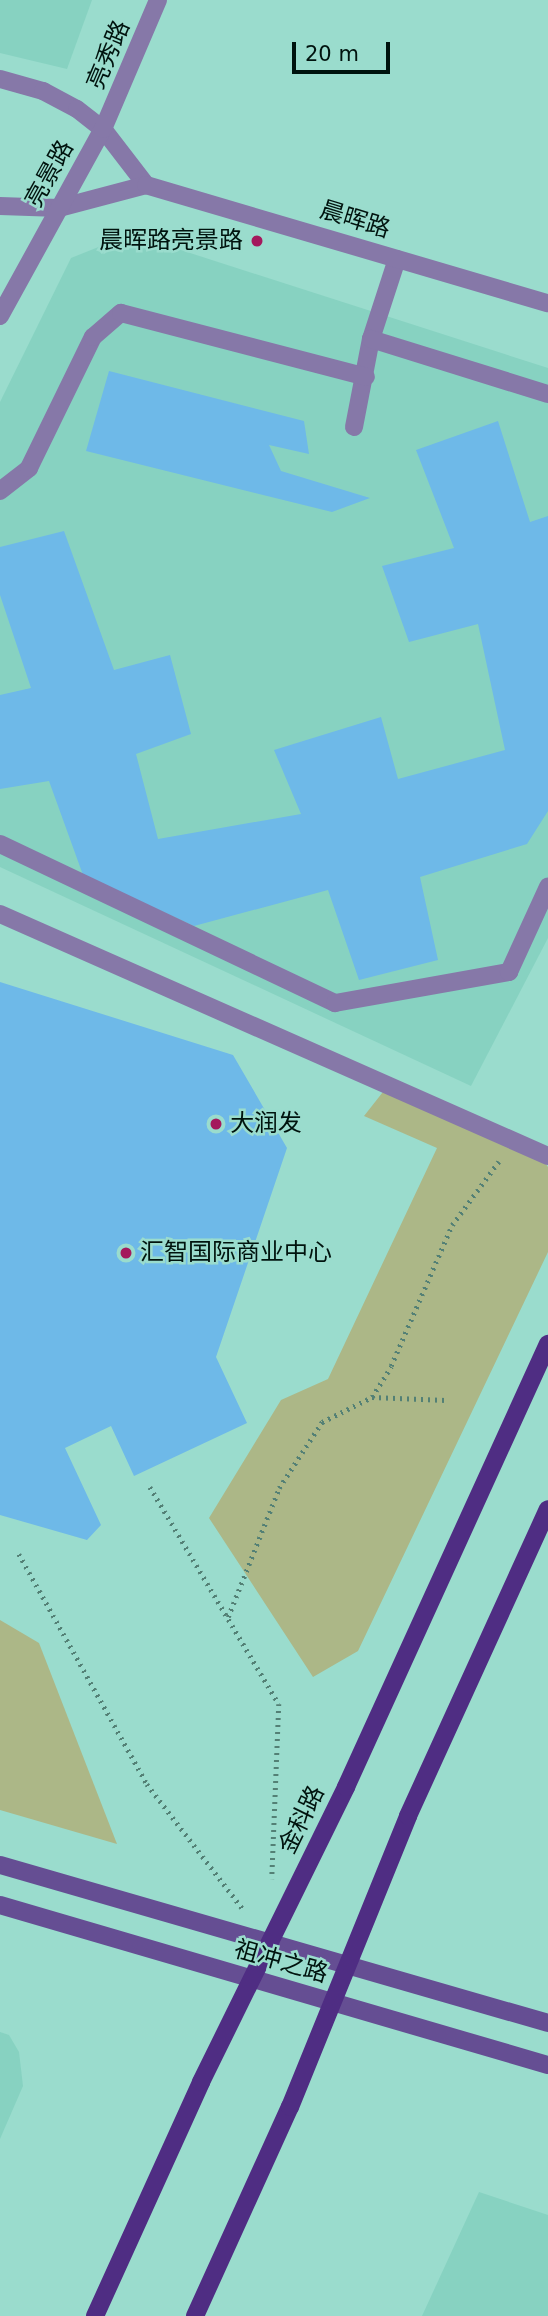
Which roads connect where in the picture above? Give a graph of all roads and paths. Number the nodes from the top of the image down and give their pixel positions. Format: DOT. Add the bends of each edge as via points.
graph roads {
  1 [pos="158,0"];
  2 [pos="0,79"];
  3 [pos="103,130"];
  4 [pos="146,185"];
  5 [pos="0,206"];
  6 [pos="59,208"];
  7 [pos="397,259"];
  8 [pos="548,303"];
  9 [pos="0,316"];
  10 [pos="371,339"];
  11 [pos="366,377"];
  12 [pos="548,394"];
  13 [pos="354,427"];
  14 [pos="0,491"];
  15 [pos="0,844"];
  16 [pos="548,887"];
  17 [pos="0,914"];
  18 [pos="514,1140"];
  19 [pos="548,1156"];
  20 [pos="548,1344"];
  21 [pos="372,1397"];
  22 [pos="446,1401"];
  23 [pos="150,1487"];
  24 [pos="548,1509"];
  25 [pos="19,1554"];
  26 [pos="228,1618"];
  27 [pos="0,1865"];
  28 [pos="271,1890"];
  29 [pos="0,1905"];
  30 [pos="269,1943"];
  31 [pos="348,1965"];
  32 [pos="251,1979"];
  33 [pos="332,2002"];
  34 [pos="548,2023"];
  35 [pos="548,2065"];
  36 [pos="95,2316"];
  37 [pos="195,2316"];
  1 -- 3 [label="street, 亮秀路"];
  2 -- 3 [label="street" via="43,91"];
  3 -- 4 [label="street"];
  3 -- 6 [label="street, 亮景路"];
  4 -- 6 [label="street"];
  4 -- 7 [label="street, 晨晖路"];
  5 -- 6 [label="street"];
  6 -- 9 [label="street, 亮景路"];
  7 -- 8 [label="street, 晨晖路"];
  7 -- 10 [label="street"];
  10 -- 11 [label="street"];
  10 -- 12 [label="street"];
  11 -- 13 [label="street"];
  11 -- 14 [label="street" via="121,313 93,337 29,468"];
  15 -- 16 [label="street" via="335,1003 509,972"];
  17 -- 18 [label="street"];
  18 -- 19 [label="street"];
  18 -- 21 [label="path" via="452,1225 391,1366"];
  20 -- 30 [label="main road, 金科路" via="346,1787"];
  21 -- 22 [label="path"];
  21 -- 26 [label="path" via="322,1422 293,1466 279,1488"];
  23 -- 26 [label="path"];
  24 -- 31 [label="main road" via="408,1816"];
  25 -- 30 [label="path" via="147,1784"];
  26 -- 28 [label="path" via="279,1704"];
  27 -- 30 [label="main road, 祖冲之路"];
  29 -- 32 [label="main road, 祖冲之路"];
  30 -- 31 [label="main road, 祖冲之路"];
  30 -- 32 [label="main road, 金科路"];
  31 -- 33 [label="main road"];
  31 -- 34 [label="main road, 祖冲之路"];
  32 -- 33 [label="main road, 祖冲之路"];
  32 -- 36 [label="main road, 金科路"];
  33 -- 35 [label="main road, 祖冲之路"];
  33 -- 37 [label="main road"];
}
